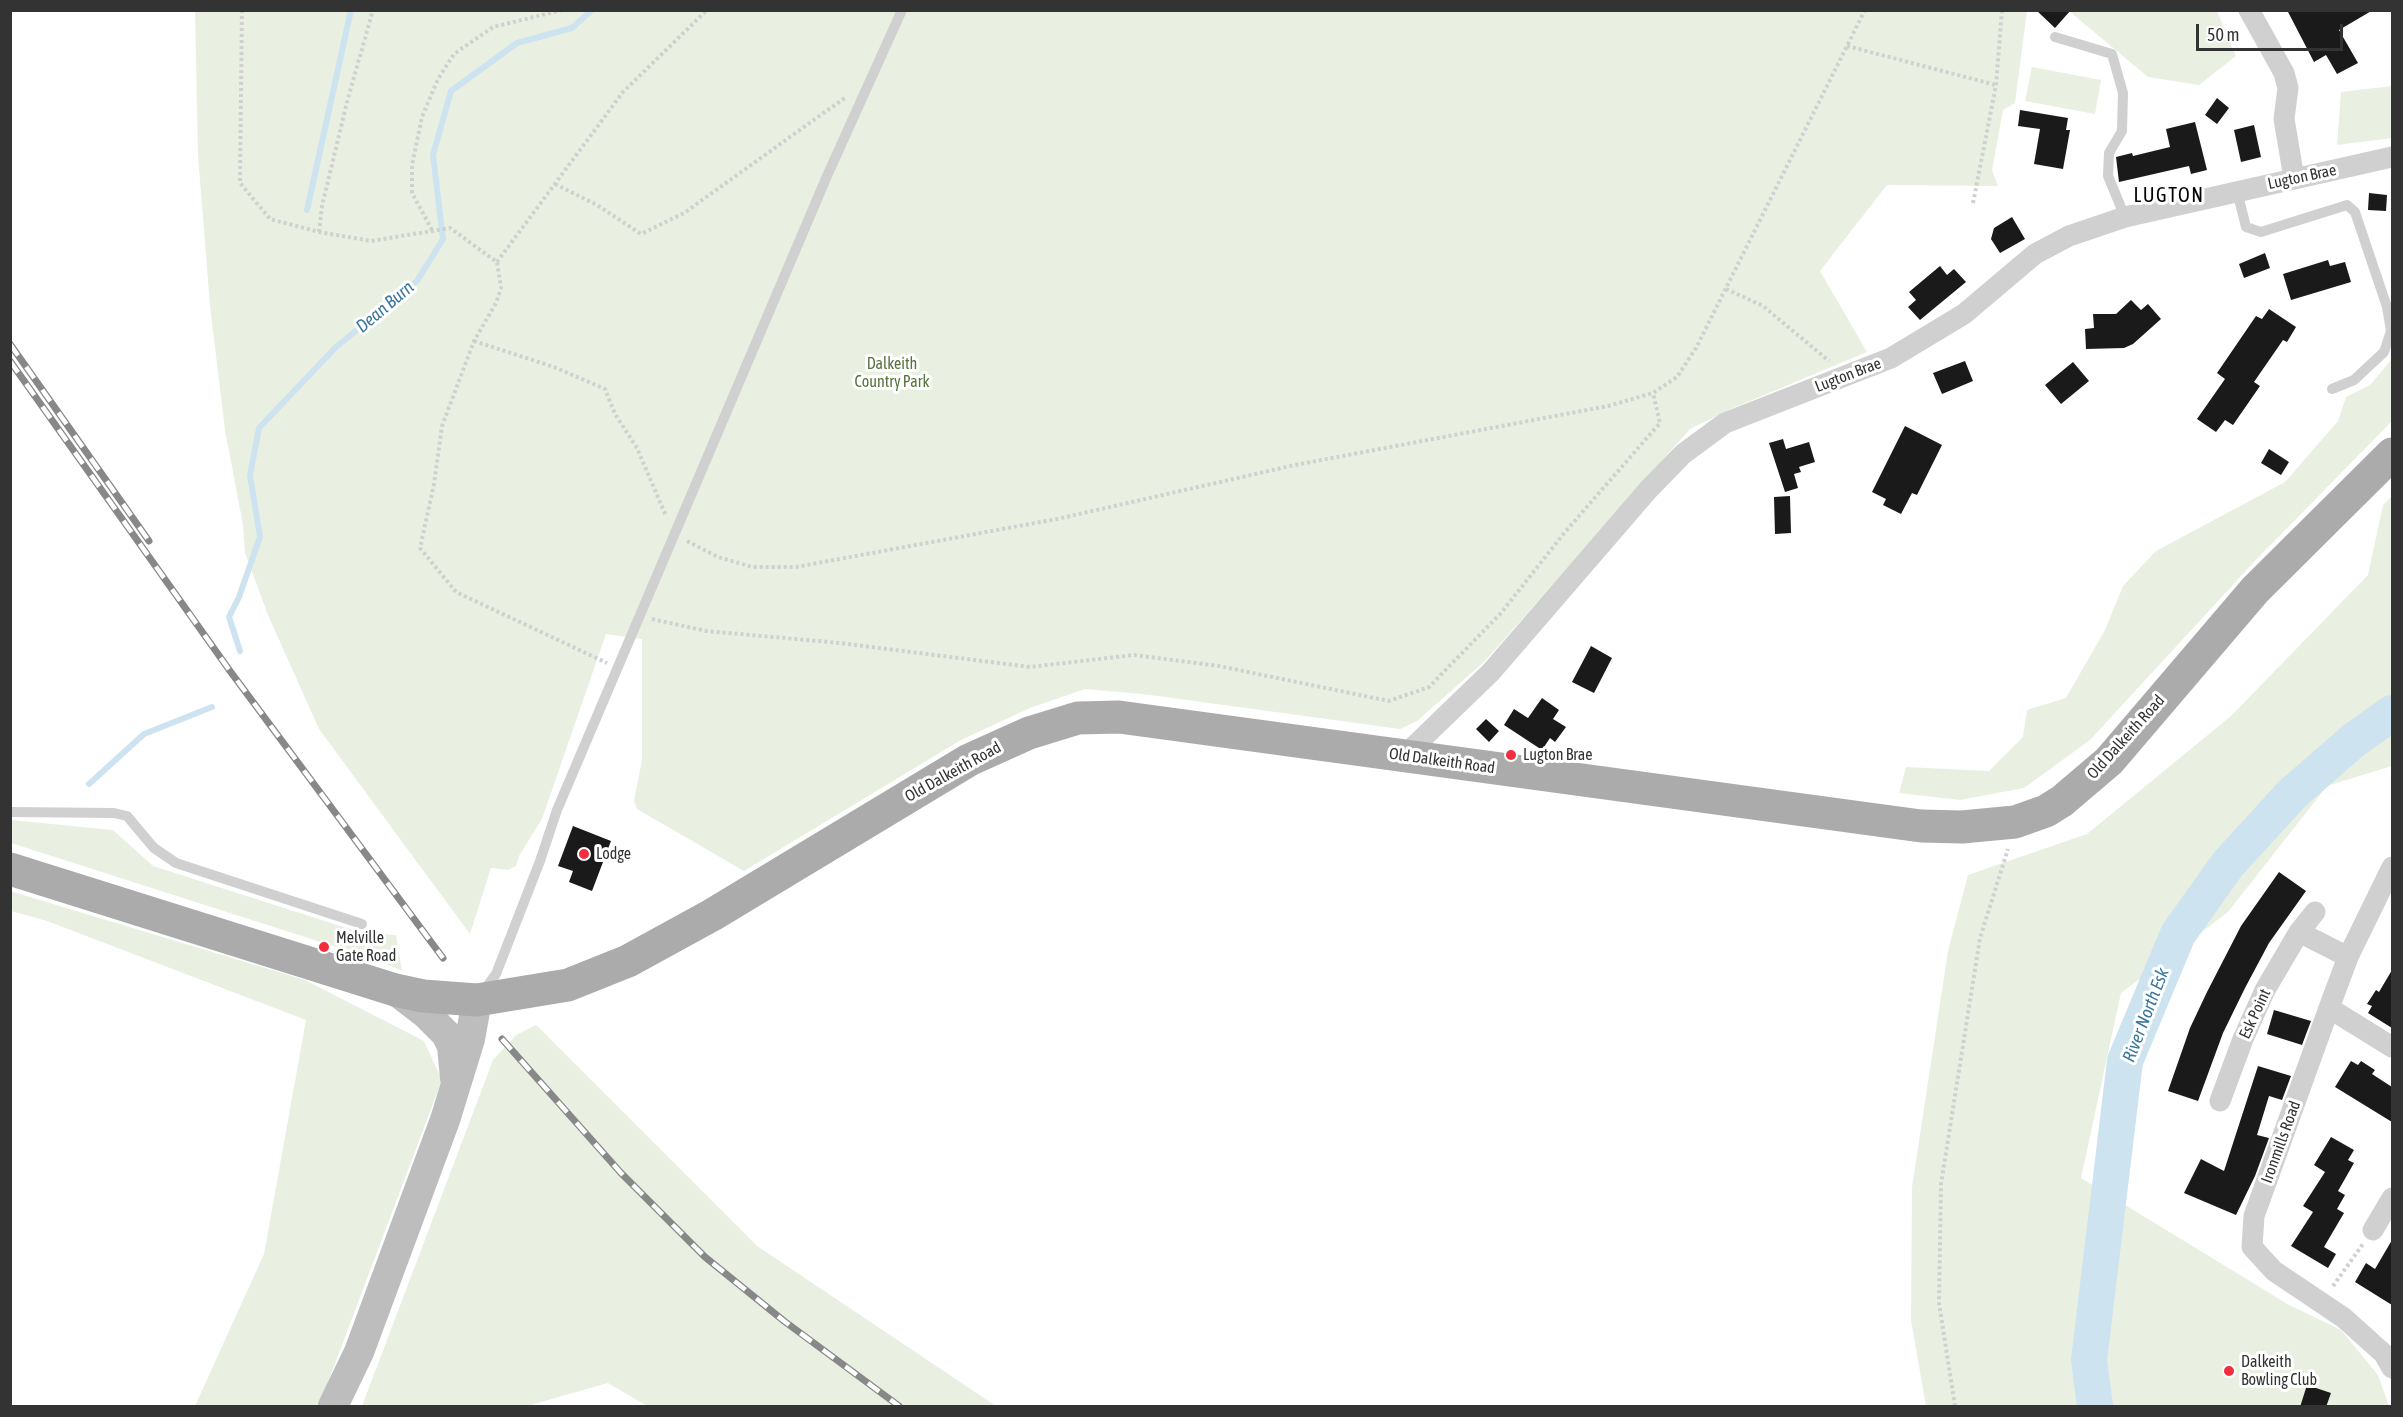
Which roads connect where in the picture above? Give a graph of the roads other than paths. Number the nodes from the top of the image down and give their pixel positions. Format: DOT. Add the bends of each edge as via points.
graph roads {
  1 [pos="902,10"];
  2 [pos="2249,10"];
  3 [pos="2055,37"];
  4 [pos="2392,157"];
  5 [pos="2294,178"];
  6 [pos="2237,190"];
  7 [pos="2125,217"];
  8 [pos="2332,389"];
  9 [pos="2392,454"];
  10 [pos="1404,756"];
  11 [pos="10,812"];
  12 [pos="2392,867"];
  13 [pos="10,869"];
  14 [pos="2315,912"];
  15 [pos="362,924"];
  16 [pos="2299,932"];
  17 [pos="2348,957"];
  18 [pos="395,990"];
  19 [pos="477,1000"];
  20 [pos="2329,1008"];
  21 [pos="2392,1047"];
  22 [pos="455,1090"];
  23 [pos="2220,1101"];
  24 [pos="2392,1198"];
  25 [pos="2373,1230"];
  26 [pos="2392,1368"];
  27 [pos="333,1407"];
  1 -- 19 [label="lane" via="827,176 557,810 496,974"];
  2 -- 5 [label="street" via="2288,88 2284,119"];
  3 -- 7 [label="lane" via="2112,54 2123,93 2122,131 2109,153 2108,176"];
  4 -- 5 [label="street, Lugton Brae"];
  5 -- 6 [label="street, Lugton Brae"];
  6 -- 7 [label="street, Lugton Brae"];
  6 -- 8 [label="lane" via="2246,227 2261,232 2346,205 2355,212 2387,307 2391,331 2384,352 2355,380"];
  7 -- 10 [label="street, Lugton Brae" via="2069,236 2035,254 1964,314 1891,358 1751,411 1705,436 1648,490 1491,672"];
  9 -- 10 [label="main road, Old Dalkeith Road" via="2255,590 2109,761 2062,801 2015,822 1921,826"];
  10 -- 19 [label="main road, Old Dalkeith Road" via="1119,717 1063,722 969,760 712,915 628,961 568,985"];
  11 -- 15 [label="lane" via="127,816 154,848 176,863"];
  12 -- 17 [label="street, Ironmills Road"];
  13 -- 18 [label="main road, Old Dalkeith Road"];
  14 -- 16 [label="street, Esk Point"];
  16 -- 17 [label="street"];
  16 -- 23 [label="street, Esk Point" via="2265,990"];
  17 -- 20 [label="street, Ironmills Road"];
  18 -- 19 [label="main road, Old Dalkeith Road"];
  18 -- 22 [label="street" via="446,1034 456,1065"];
  19 -- 22 [label="street"];
  20 -- 21 [label="street"];
  20 -- 26 [label="street, Ironmills Road" via="2254,1216 2252,1247 2274,1270 2322,1302 2384,1354"];
  22 -- 27 [label="street" via="359,1352"];
  24 -- 25 [label="street"];
}
